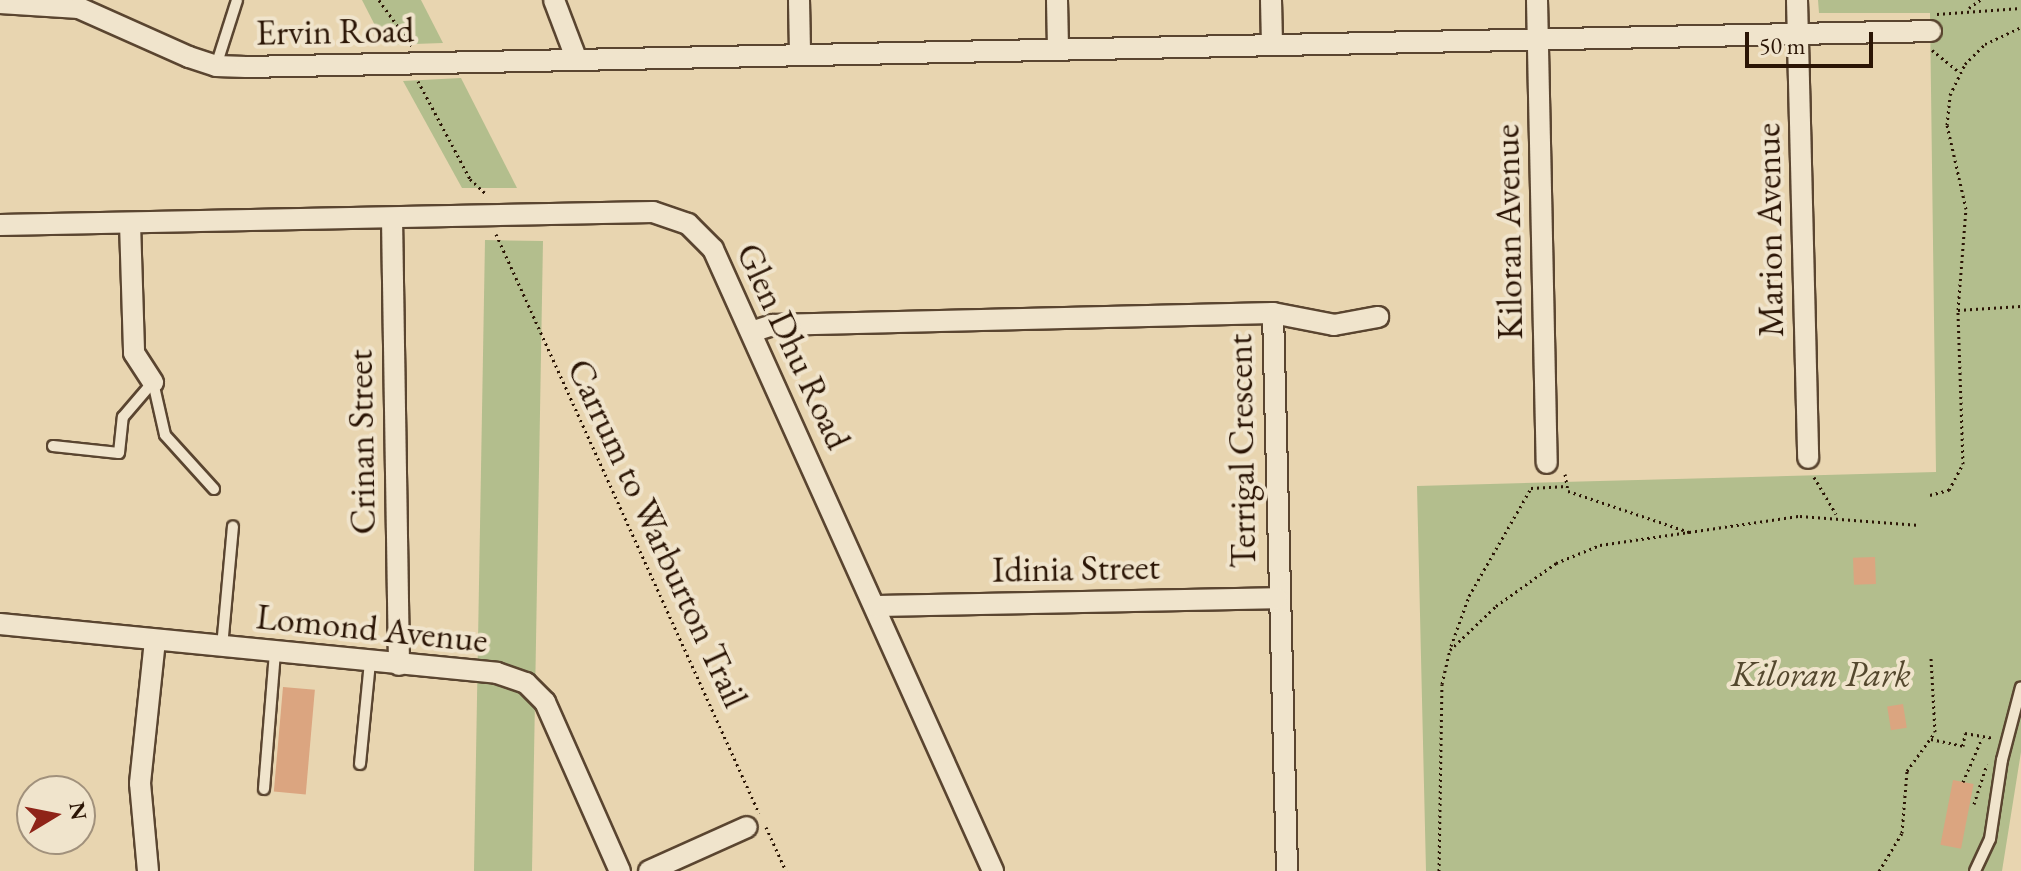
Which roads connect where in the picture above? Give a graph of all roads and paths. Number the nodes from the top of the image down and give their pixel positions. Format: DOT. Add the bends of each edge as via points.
graph roads {
  1 [pos="237,0"];
  2 [pos="379,0"];
  3 [pos="554,0"];
  4 [pos="799,0"];
  5 [pos="1057,0"];
  6 [pos="1271,0"];
  7 [pos="1537,0"];
  8 [pos="1797,0"];
  9 [pos="1980,0"];
  10 [pos="0,3"];
  11 [pos="1969,8"];
  12 [pos="394,27"];
  13 [pos="2021,27"];
  14 [pos="1798,34"];
  15 [pos="1930,39"];
  16 [pos="1537,40"];
  17 [pos="1272,44"];
  18 [pos="1058,48"];
  19 [pos="800,54"];
  20 [pos="576,58"];
  21 [pos="216,66"];
  22 [pos="1960,73"];
  23 [pos="420,95"];
  24 [pos="485,189"];
  25 [pos="491,214"];
  26 [pos="392,218"];
  27 [pos="130,223"];
  28 [pos="0,225"];
  29 [pos="2021,306"];
  30 [pos="1958,310"];
  31 [pos="1273,313"];
  32 [pos="1378,317"];
  33 [pos="751,332"];
  34 [pos="153,382"];
  35 [pos="53,446"];
  36 [pos="1808,458"];
  37 [pos="1556,469"];
  38 [pos="1825,473"];
  39 [pos="1567,486"];
  40 [pos="214,489"];
  41 [pos="1930,495"];
  42 [pos="1837,515"];
  43 [pos="1920,525"];
  44 [pos="233,526"];
  45 [pos="1695,534"];
  46 [pos="1277,598"];
  47 [pos="875,606"];
  48 [pos="0,624"];
  49 [pos="155,641"];
  50 [pos="222,647"];
  51 [pos="1450,650"];
  52 [pos="275,652"];
  53 [pos="1931,657"];
  54 [pos="370,662"];
  55 [pos="399,665"];
  56 [pos="2021,687"];
  57 [pos="1982,736"];
  58 [pos="1995,738"];
  59 [pos="1931,739"];
  60 [pos="1992,754"];
  61 [pos="360,764"];
  62 [pos="1963,782"];
  63 [pos="264,789"];
  64 [pos="1974,804"];
  65 [pos="747,827"];
  66 [pos="148,871"];
  67 [pos="620,871"];
  68 [pos="649,871"];
  69 [pos="786,871"];
  70 [pos="993,871"];
  71 [pos="1287,871"];
  72 [pos="1439,871"];
  73 [pos="1879,871"];
  74 [pos="1975,871"];
  1 -- 21 [label="lane"];
  2 -- 12 [label="path"];
  3 -- 20 [label="street"];
  4 -- 19 [label="street"];
  5 -- 18 [label="street"];
  6 -- 17 [label="street"];
  7 -- 16 [label="street, Kiloran Avenue"];
  8 -- 14 [label="street, Marion Avenue"];
  9 -- 11 [label="path"];
  10 -- 21 [label="street, Ervin Road" via="79,8"];
  13 -- 22 [label="path" via="1985,44"];
  14 -- 15 [label="street, Ervin Road"];
  14 -- 16 [label="street, Ervin Road"];
  14 -- 36 [label="street, Marion Avenue"];
  15 -- 22 [label="path"];
  16 -- 17 [label="street, Ervin Road"];
  16 -- 37 [label="street, Kiloran Avenue"];
  17 -- 18 [label="street, Ervin Road"];
  18 -- 19 [label="street, Ervin Road"];
  19 -- 20 [label="street, Ervin Road"];
  20 -- 21 [label="street, Ervin Road"];
  22 -- 30 [label="path" via="1950,95 1947,125 1966,209"];
  23 -- 24 [label="path" via="470,179"];
  25 -- 26 [label="street, Glen Dhu Road"];
  25 -- 33 [label="street, Glen Dhu Road" via="676,216 713,249"];
  25 -- 69 [label="path, Carrum to Warburton Trail" via="508,270 617,496"];
  26 -- 27 [label="street, Glen Dhu Road"];
  26 -- 55 [label="street, Crinan Street"];
  27 -- 28 [label="street, Glen Dhu Road"];
  27 -- 34 [label="street" via="134,353"];
  29 -- 30 [label="path"];
  30 -- 41 [label="path" via="1963,464 1949,490"];
  31 -- 32 [label="street" via="1334,325"];
  31 -- 33 [label="street, Terrigal Crescent" via="773,325"];
  31 -- 46 [label="street, Terrigal Crescent"];
  33 -- 47 [label="street, Glen Dhu Road"];
  34 -- 35 [label="lane" via="123,417 119,453"];
  34 -- 40 [label="lane" via="165,435"];
  37 -- 39 [label="path"];
  38 -- 42 [label="path" via="1813,473"];
  39 -- 45 [label="path" via="1599,505"];
  39 -- 51 [label="path" via="1531,488 1469,596"];
  42 -- 43 [label="path" via="1862,524"];
  42 -- 45 [label="path"];
  44 -- 50 [label="lane"];
  45 -- 51 [label="path" via="1600,545 1556,563 1496,606"];
  46 -- 47 [label="street, Idinia Street"];
  46 -- 71 [label="street, Terrigal Crescent"];
  47 -- 70 [label="street, Glen Dhu Road"];
  48 -- 49 [label="street, Lomond Avenue"];
  49 -- 50 [label="street, Lomond Avenue"];
  49 -- 66 [label="street" via="140,783"];
  50 -- 52 [label="street, Lomond Avenue"];
  51 -- 72 [label="path" via="1442,684"];
  52 -- 54 [label="street, Lomond Avenue"];
  52 -- 63 [label="lane"];
  53 -- 59 [label="path" via="1936,718"];
  54 -- 55 [label="street, Lomond Avenue"];
  54 -- 61 [label="lane"];
  55 -- 67 [label="street, Lomond Avenue" via="497,673 526,683 545,702"];
  56 -- 74 [label="lane" via="1990,839"];
  57 -- 58 [label="path"];
  57 -- 59 [label="path" via="1965,733 1963,746"];
  57 -- 62 [label="path"];
  59 -- 73 [label="path" via="1907,771 1903,829"];
  60 -- 64 [label="path"];
  65 -- 68 [label="street"];
}
